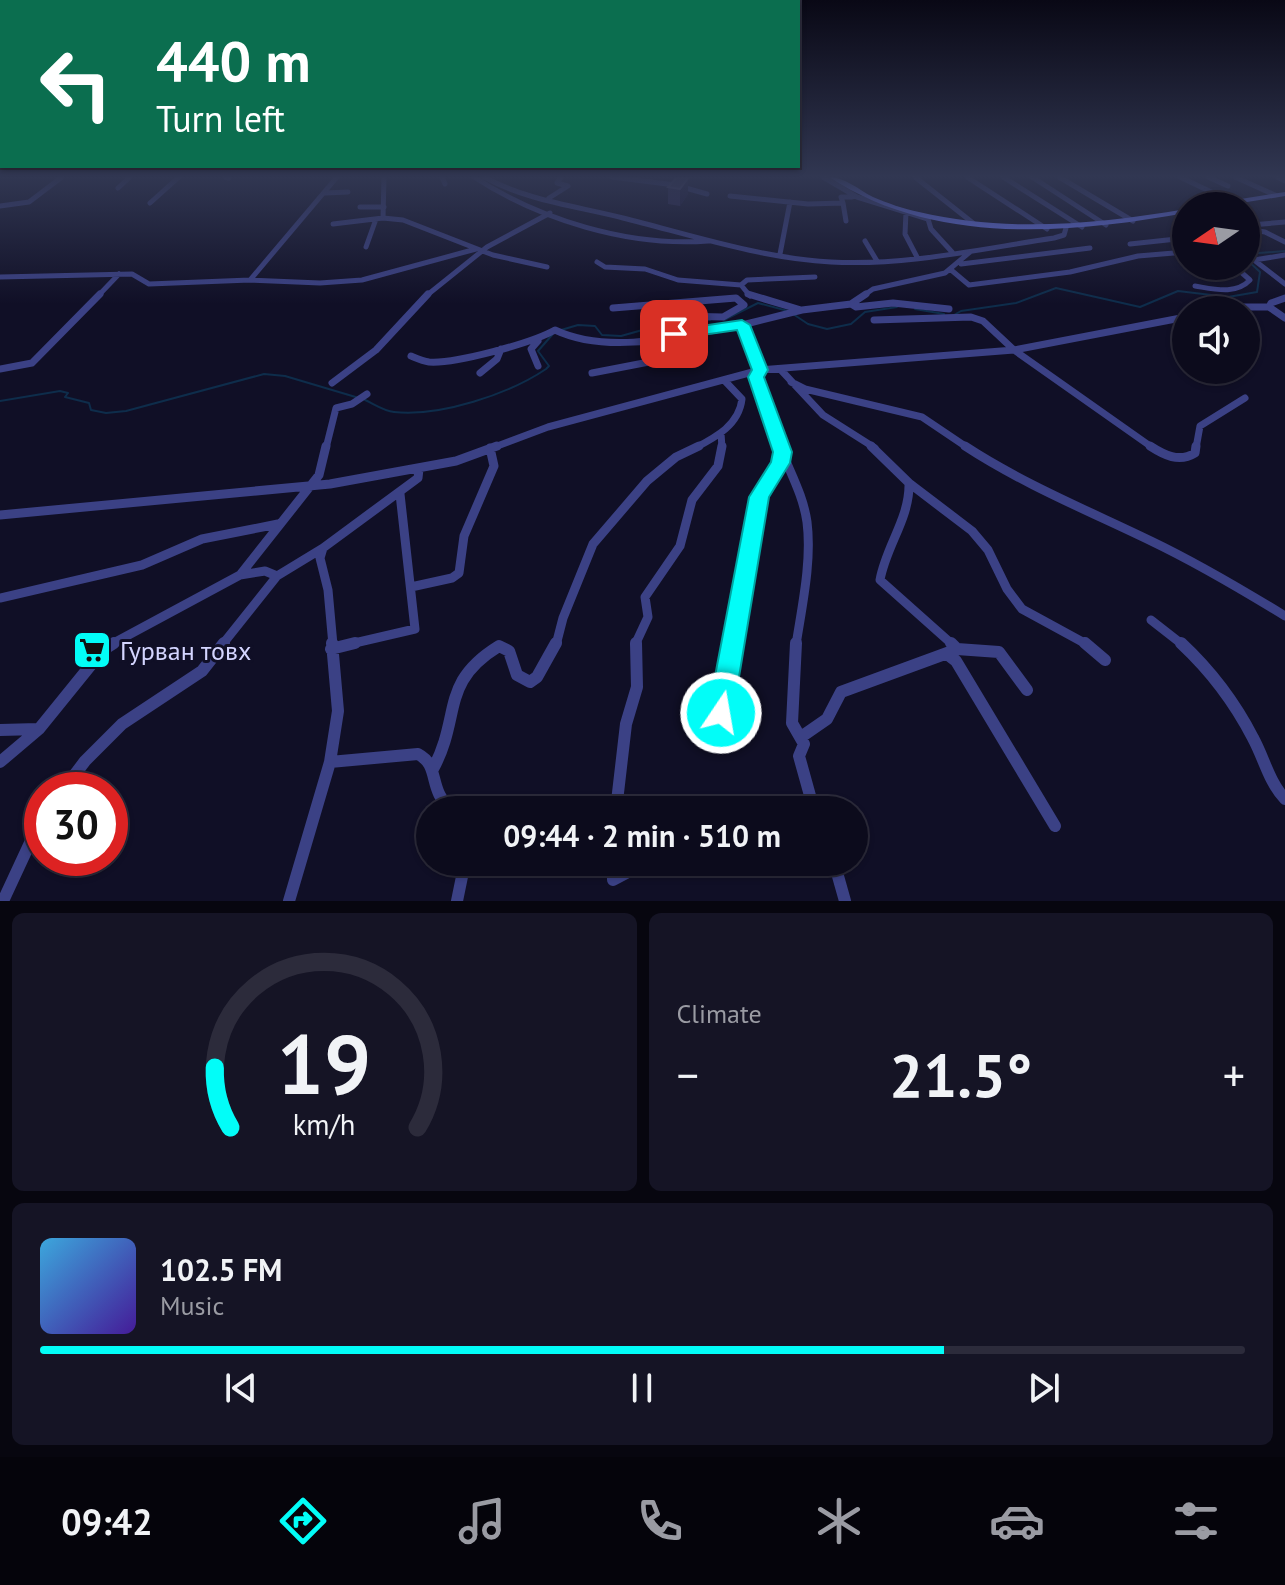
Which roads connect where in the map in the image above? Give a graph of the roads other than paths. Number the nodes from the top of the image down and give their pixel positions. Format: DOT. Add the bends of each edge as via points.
graph roads {
  1 [pos="303,219"];
  2 [pos="372,219"];
  3 [pos="379,219"];
  4 [pos="392,219"];
  5 [pos="535,219"];
  6 [pos="577,219"];
  7 [pos="626,219"];
  8 [pos="789,219"];
  9 [pos="906,219"];
  10 [pos="928,219"];
  11 [pos="948,219"];
  12 [pos="968,219"];
  13 [pos="1032,219"];
  14 [pos="1069,219"];
  15 [pos="1097,219"];
  16 [pos="1130,219"];
  17 [pos="1143,219"];
  18 [pos="1133,221"];
  19 [pos="1285,222"];
  20 [pos="973,223"];
  21 [pos="333,224"];
  22 [pos="1106,225"];
  23 [pos="1260,225"];
  24 [pos="1082,227"];
  25 [pos="1066,228"];
  26 [pos="1047,229"];
  27 [pos="1260,231"];
  28 [pos="712,240"];
  29 [pos="1172,240"];
  30 [pos="865,241"];
  31 [pos="1285,242"];
  32 [pos="1130,244"];
  33 [pos="366,247"];
  34 [pos="1090,248"];
  35 [pos="479,250"];
  36 [pos="952,252"];
  37 [pos="970,252"];
  38 [pos="1172,253"];
  39 [pos="780,254"];
  40 [pos="1285,255"];
  41 [pos="917,257"];
  42 [pos="877,261"];
  43 [pos="597,262"];
  44 [pos="960,264"];
  45 [pos="547,267"];
  46 [pos="950,269"];
  47 [pos="119,274"];
  48 [pos="0,277"];
  49 [pos="815,277"];
  50 [pos="250,280"];
  51 [pos="1250,280"];
  52 [pos="1285,284"];
  53 [pos="741,285"];
  54 [pos="1195,286"];
  55 [pos="1285,298"];
  56 [pos="764,300"];
  57 [pos="742,303"];
  58 [pos="851,304"];
  59 [pos="1260,307"];
  60 [pos="1269,307"];
  61 [pos="613,308"];
  62 [pos="949,309"];
  63 [pos="800,311"];
  64 [pos="679,316"];
  65 [pos="1285,318"];
  66 [pos="874,320"];
  67 [pos="1172,320"];
  68 [pos="742,325"];
  69 [pos="674,334"];
  70 [pos="538,340"];
  71 [pos="501,349"];
  72 [pos="1014,350"];
  73 [pos="411,356"];
  74 [pos="538,366"];
  75 [pos="0,369"];
  76 [pos="780,369"];
  77 [pos="760,370"];
  78 [pos="480,373"];
  79 [pos="592,373"];
  80 [pos="724,380"];
  81 [pos="791,382"];
  82 [pos="332,383"];
  83 [pos="364,396"];
  84 [pos="1245,398"];
  85 [pos="721,433"];
  86 [pos="490,448"];
  87 [pos="782,452"];
  88 [pos="419,469"];
  89 [pos="909,483"];
  90 [pos="307,488"];
  91 [pos="400,494"];
  92 [pos="0,515"];
  93 [pos="279,524"];
  94 [pos="323,548"];
  95 [pos="240,575"];
  96 [pos="277,576"];
  97 [pos="411,587"];
  98 [pos="0,598"];
  99 [pos="1285,616"];
  100 [pos="1151,620"];
  101 [pos="331,649"];
  102 [pos="952,651"];
  103 [pos="1105,660"];
  104 [pos="1027,690"];
  105 [pos="721,713"];
  106 [pos="39,729"];
  107 [pos="0,730"];
  108 [pos="801,737"];
  109 [pos="0,762"];
  110 [pos="330,762"];
  111 [pos="433,769"];
  112 [pos="77,772"];
  113 [pos="438,796"];
  114 [pos="618,796"];
  115 [pos="809,796"];
  116 [pos="1285,799"];
  117 [pos="1055,826"];
  118 [pos="24,856"];
  119 [pos="462,876"];
  120 [pos="838,876"];
  121 [pos="3,901"];
  122 [pos="289,901"];
  123 [pos="457,901"];
  124 [pos="845,901"];
  1 -- 50 [label="street"];
  2 -- 21 [label="street"];
  3 -- 33 [label="street"];
  4 -- 35 [label="street"];
  5 -- 35 [label="street"];
  6 -- 28 [label="street" via="689,245"];
  7 -- 28 [label="street"];
  8 -- 39 [label="street"];
  9 -- 41 [label="street" via="905,234"];
  10 -- 36 [label="street"];
  11 -- 20 [label="street"];
  12 -- 20 [label="street"];
  13 -- 26 [label="street"];
  14 -- 24 [label="street"];
  15 -- 22 [label="street"];
  16 -- 18 [label="street"];
  17 -- 18 [label="street"];
  18 -- 22 [label="street"];
  19 -- 23 [label="street"];
  20 -- 26 [label="street"];
  22 -- 24 [label="street"];
  24 -- 25 [label="street"];
  25 -- 26 [label="street"];
  25 -- 37 [label="street" via="1064,235 1054,238"];
  27 -- 31 [label="street"];
  28 -- 39 [label="street"];
  29 -- 32 [label="street"];
  30 -- 42 [label="street"];
  34 -- 44 [label="street"];
  35 -- 45 [label="street"];
  35 -- 50 [label="street" via="360,280"];
  35 -- 82 [label="street" via="402,319 375,351 341,371"];
  36 -- 37 [label="street"];
  36 -- 41 [label="street"];
  37 -- 44 [label="street"];
  38 -- 46 [label="street" via="969,285"];
  39 -- 42 [label="street" via="831,262"];
  40 -- 52 [label="street" via="1254,260"];
  41 -- 42 [label="street"];
  43 -- 53 [label="street" via="694,282"];
  44 -- 46 [label="street"];
  46 -- 58 [label="street" via="873,289"];
  47 -- 48 [label="street"];
  47 -- 50 [label="street" via="138,276 149,284"];
  47 -- 75 [label="street" via="32,363"];
  49 -- 53 [label="street" via="747,280"];
  51 -- 54 [label="street" via="1226,291"];
  53 -- 56 [label="street" via="751,297"];
  55 -- 60 [label="street"];
  56 -- 57 [label="street"];
  56 -- 63 [label="street"];
  57 -- 61 [label="street" via="736,298"];
  57 -- 64 [label="street" via="738,312 721,317"];
  58 -- 62 [label="street"];
  58 -- 63 [label="street"];
  59 -- 60 [label="street"];
  60 -- 65 [label="street"];
  63 -- 68 [label="street"];
  66 -- 72 [label="street" via="976,318"];
  67 -- 72 [label="street"];
  68 -- 69 [label="street"];
  68 -- 77 [label="street"];
  69 -- 70 [label="street" via="613,342 557,331"];
  69 -- 79 [label="street" via="680,356"];
  70 -- 71 [label="street"];
  70 -- 74 [label="street" via="531,349"];
  71 -- 73 [label="street" via="429,362"];
  71 -- 78 [label="street"];
  72 -- 76 [label="street"];
  72 -- 84 [label="street" via="1165,456 1187,458 1195,453 1200,426"];
  76 -- 77 [label="street"];
  76 -- 81 [label="street"];
  77 -- 80 [label="street"];
  77 -- 87 [label="street" via="756,377"];
  80 -- 85 [label="street" via="742,403 738,416"];
  80 -- 86 [label="street" via="560,423"];
  81 -- 89 [label="street" via="823,415 875,448"];
  81 -- 99 [label="street" via="922,417 997,467 1156,543"];
  83 -- 90 [label="street" via="336,408 319,475"];
  85 -- 111 [label="street" via="676,457 647,481 593,544 555,649 537,677 530,682 517,675 509,651 499,646 461,676 448,742"];
  85 -- 114 [label="street" via="718,466 692,500 680,546 645,597 648,617 635,646 637,687 626,724"];
  86 -- 88 [label="street"];
  86 -- 97 [label="street" via="494,466 464,536 459,573"];
  87 -- 105 [label="street" via="781,463 759,497"];
  87 -- 108 [label="street" via="807,523 792,698 792,723"];
  88 -- 90 [label="street"];
  88 -- 91 [label="street" via="418,478"];
  89 -- 102 [label="street" via="908,503 882,562 880,580 939,630"];
  89 -- 103 [label="street" via="988,548 1014,601 1025,612 1080,638"];
  90 -- 92 [label="street"];
  90 -- 93 [label="street"];
  91 -- 94 [label="street"];
  91 -- 97 [label="street"];
  93 -- 95 [label="street"];
  93 -- 98 [label="street" via="202,539 142,565"];
  94 -- 96 [label="street"];
  94 -- 101 [label="street"];
  95 -- 96 [label="street" via="265,571"];
  95 -- 106 [label="street" via="103,650"];
  96 -- 112 [label="street" via="202,671 122,724"];
  97 -- 101 [label="street" via="415,629"];
  100 -- 116 [label="street" via="1201,664 1227,697 1263,757 1268,778"];
  101 -- 110 [label="street" via="338,711"];
  102 -- 104 [label="street" via="999,652"];
  102 -- 108 [label="street" via="841,692 827,719"];
  102 -- 117 [label="street"];
  106 -- 107 [label="street"];
  106 -- 109 [label="street"];
  108 -- 115 [label="street" via="799,756"];
  110 -- 111 [label="street" via="418,754"];
  110 -- 122 [label="street"];
  111 -- 113 [label="street"];
  118 -- 121 [label="street"];
  119 -- 123 [label="street"];
  120 -- 124 [label="street"];
}
